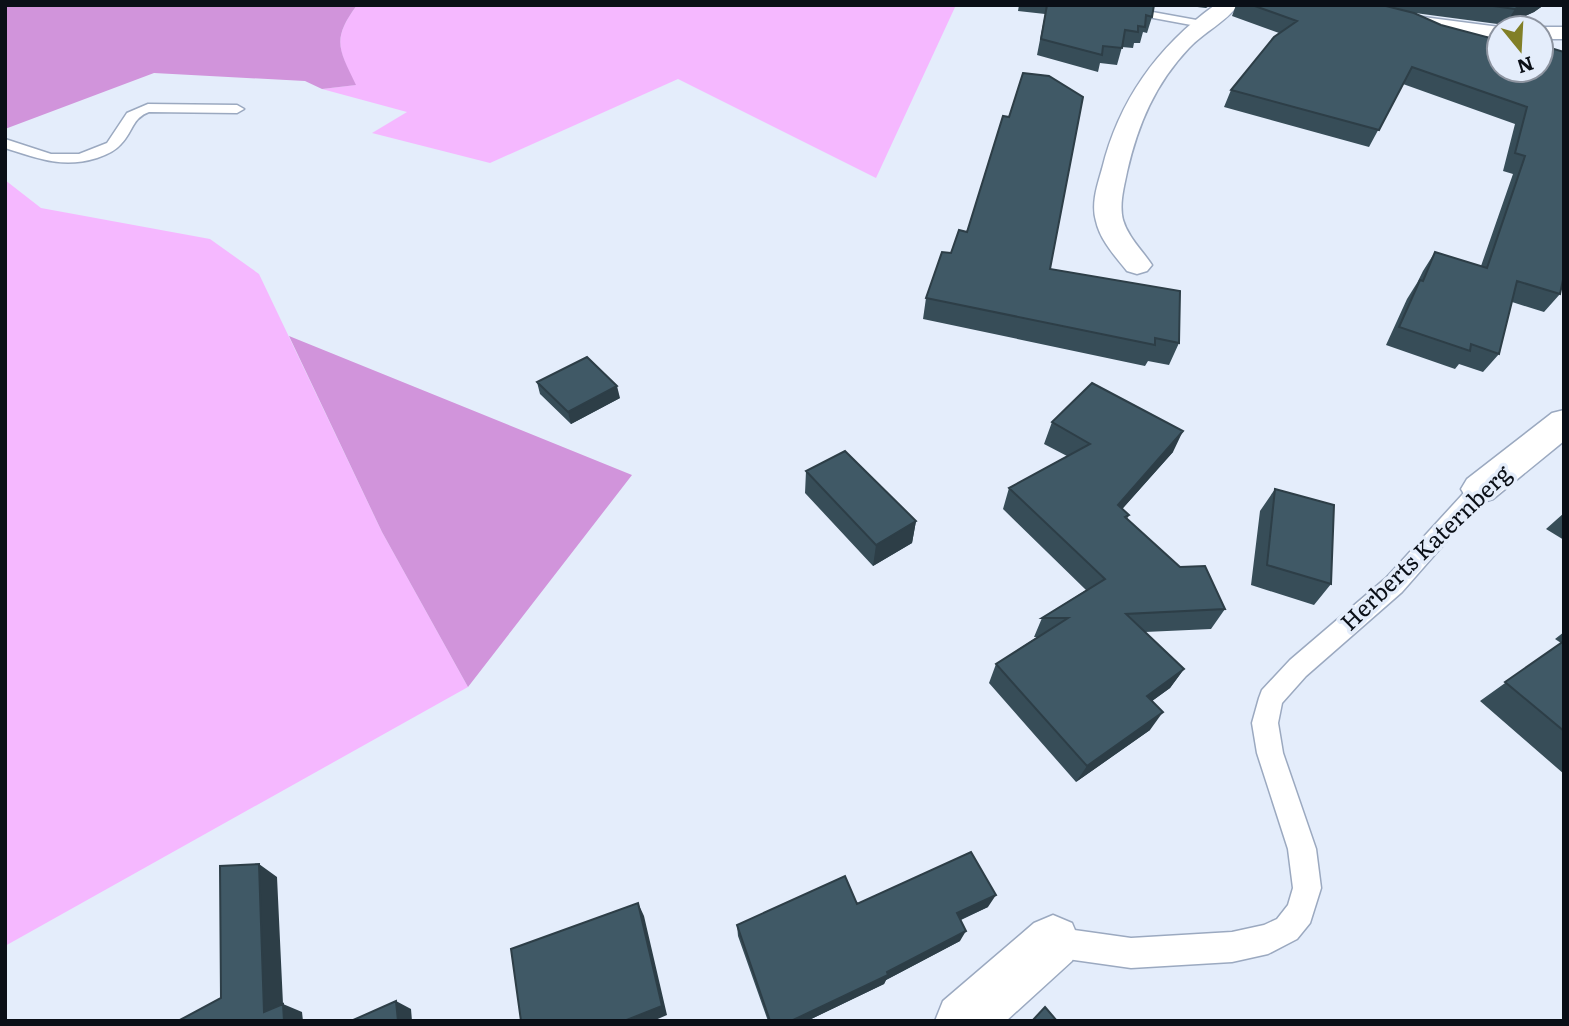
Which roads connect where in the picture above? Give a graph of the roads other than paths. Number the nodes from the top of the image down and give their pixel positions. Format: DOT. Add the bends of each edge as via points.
graph roads {
  1 [pos="1228,5"];
  2 [pos="1342,5"];
  3 [pos="1107,8"];
  4 [pos="1400,20"];
  5 [pos="1202,24"];
  6 [pos="1485,30"];
  7 [pos="1437,37"];
  8 [pos="237,109"];
  9 [pos="5,143"];
  10 [pos="1137,265"];
  11 [pos="1564,422"];
  12 [pos="1480,489"];
  13 [pos="1053,942"];
  14 [pos="964,1021"];
  1 -- 5 [label="street"];
  2 -- 4 [label="street"];
  3 -- 5 [label="lane"];
  4 -- 6 [label="street"];
  4 -- 7 [label="lane"];
  5 -- 10 [label="street" via="1172,52 1140,95 1124,130 1107,213 1119,241"];
  8 -- 9 [label="lane" via="148,108 135,112 115,143 76,160 61,162"];
  11 -- 12 [label="street, Herberts Katernberg"];
  12 -- 13 [label="lane, Herberts Katernberg" via="1394,585 1298,668 1271,698 1265,723 1270,753 1302,849 1307,888 1300,914 1287,929 1268,939 1232,947 1131,953"];
  13 -- 14 [label="street, Herberts Katernberg"];
}
